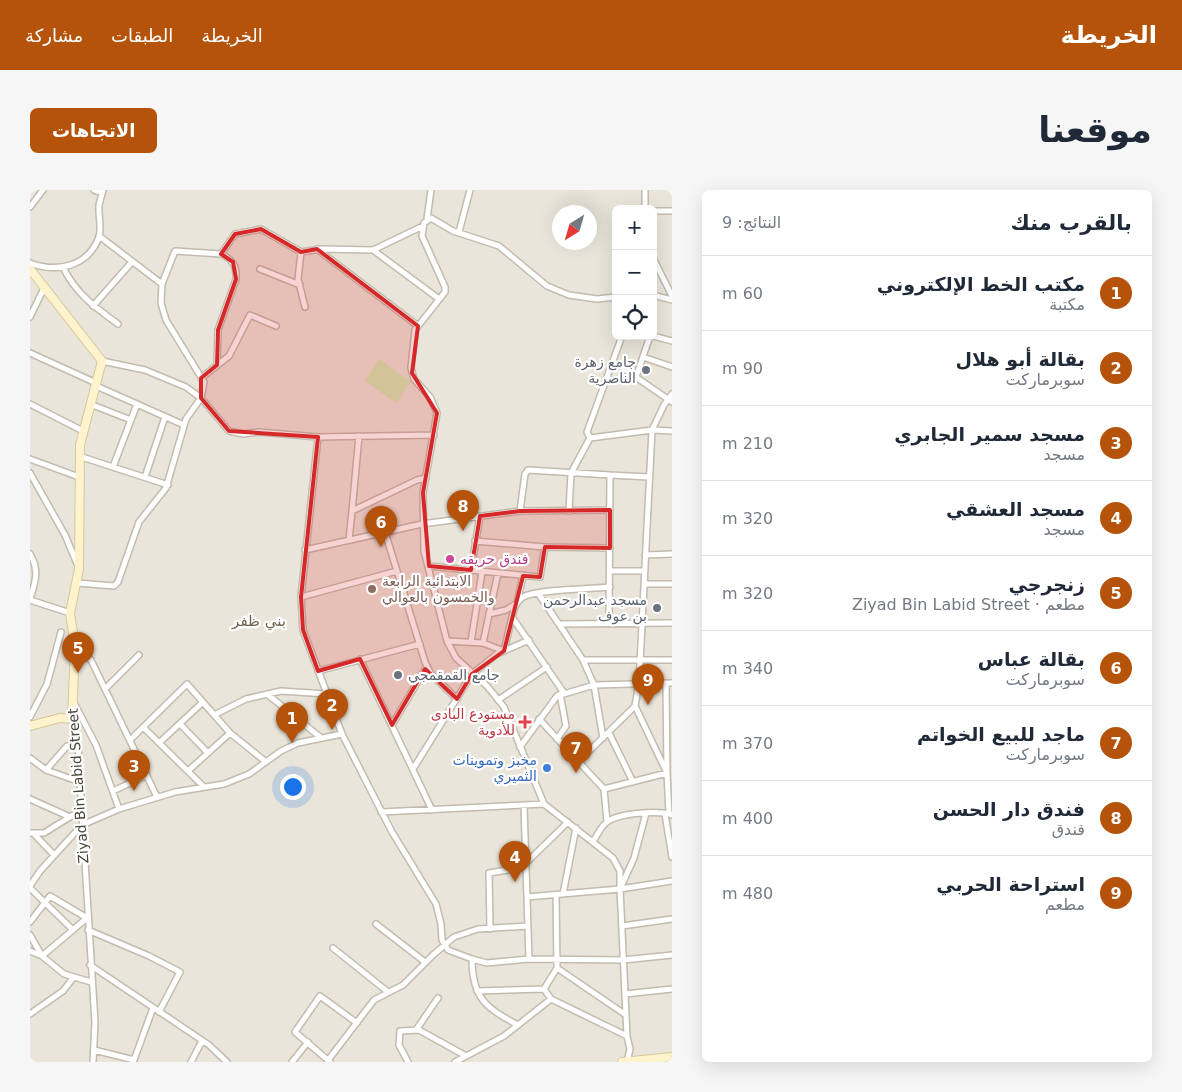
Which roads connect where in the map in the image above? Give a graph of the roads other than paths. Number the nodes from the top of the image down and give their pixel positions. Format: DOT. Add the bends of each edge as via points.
graph roads {
  1 [pos="43,190"];
  2 [pos="94,190"];
  3 [pos="431,190"];
  4 [pos="470,190"];
  5 [pos="645,190"];
  6 [pos="103,191"];
  7 [pos="645,205"];
  8 [pos="30,207"];
  9 [pos="657,211"];
  10 [pos="672,211"];
  11 [pos="427,220"];
  12 [pos="423,226"];
  13 [pos="458,232"];
  14 [pos="99,236"];
  15 [pos="317,249"];
  16 [pos="373,250"];
  17 [pos="302,252"];
  18 [pos="221,254"];
  19 [pos="30,263"];
  20 [pos="131,263"];
  21 [pos="657,266"];
  22 [pos="64,267"];
  23 [pos="30,269"];
  24 [pos="260,269"];
  25 [pos="162,284"];
  26 [pos="300,285"];
  27 [pos="44,288"];
  28 [pos="657,296"];
  29 [pos="612,297"];
  30 [pos="672,298"];
  31 [pos="439,299"];
  32 [pos="93,306"];
  33 [pos="305,307"];
  34 [pos="30,317"];
  35 [pos="118,324"];
  36 [pos="276,326"];
  37 [pos="418,326"];
  38 [pos="657,337"];
  39 [pos="621,340"];
  40 [pos="650,340"];
  41 [pos="672,341"];
  42 [pos="30,353"];
  43 [pos="643,357"];
  44 [pos="102,361"];
  45 [pos="614,362"];
  46 [pos="218,365"];
  47 [pos="672,367"];
  48 [pos="636,377"];
  49 [pos="201,378"];
  50 [pos="94,384"];
  51 [pos="672,394"];
  52 [pos="201,398"];
  53 [pos="670,401"];
  54 [pos="30,404"];
  55 [pos="89,404"];
  56 [pos="137,404"];
  57 [pos="165,417"];
  58 [pos="131,420"];
  59 [pos="184,425"];
  60 [pos="652,430"];
  61 [pos="83,431"];
  62 [pos="672,431"];
  63 [pos="434,435"];
  64 [pos="359,436"];
  65 [pos="318,437"];
  66 [pos="590,438"];
  67 [pos="79,456"];
  68 [pos="30,459"];
  69 [pos="113,467"];
  70 [pos="30,473"];
  71 [pos="570,473"];
  72 [pos="610,476"];
  73 [pos="79,477"];
  74 [pos="145,477"];
  75 [pos="649,477"];
  76 [pos="426,478"];
  77 [pos="168,484"];
  78 [pos="352,510"];
  79 [pos="610,510"];
  80 [pos="520,511"];
  81 [pos="569,511"];
  82 [pos="480,516"];
  83 [pos="422,524"];
  84 [pos="385,532"];
  85 [pos="349,540"];
  86 [pos="475,541"];
  87 [pos="545,546"];
  88 [pos="610,548"];
  89 [pos="305,550"];
  90 [pos="30,554"];
  91 [pos="672,554"];
  92 [pos="645,555"];
  93 [pos="429,566"];
  94 [pos="79,569"];
  95 [pos="471,570"];
  96 [pos="397,571"];
  97 [pos="610,571"];
  98 [pos="482,572"];
  99 [pos="644,572"];
  100 [pos="498,574"];
  101 [pos="523,576"];
  102 [pos="77,583"];
  103 [pos="644,584"];
  104 [pos="672,584"];
  105 [pos="610,587"];
  106 [pos="538,593"];
  107 [pos="301,597"];
  108 [pos="30,599"];
  109 [pos="517,602"];
  110 [pos="70,613"];
  111 [pos="489,614"];
  112 [pos="512,617"];
  113 [pos="642,623"];
  114 [pos="672,623"];
  115 [pos="559,624"];
  116 [pos="610,624"];
  117 [pos="61,632"];
  118 [pos="529,640"];
  119 [pos="447,641"];
  120 [pos="471,642"];
  121 [pos="483,643"];
  122 [pos="420,644"];
  123 [pos="75,646"];
  124 [pos="504,651"];
  125 [pos="139,655"];
  126 [pos="360,659"];
  127 [pos="583,660"];
  128 [pos="640,660"];
  129 [pos="672,660"];
  130 [pos="427,666"];
  131 [pos="547,667"];
  132 [pos="318,671"];
  133 [pos="472,674"];
  134 [pos="639,683"];
  135 [pos="669,684"];
  136 [pos="594,685"];
  137 [pos="105,689"];
  138 [pos="562,693"];
  139 [pos="267,694"];
  140 [pos="326,694"];
  141 [pos="457,699"];
  142 [pos="72,700"];
  143 [pos="498,700"];
  144 [pos="203,702"];
  145 [pos="635,706"];
  146 [pos="214,715"];
  147 [pos="30,717"];
  148 [pos="72,719"];
  149 [pos="539,719"];
  150 [pos="180,724"];
  151 [pos="392,725"];
  152 [pos="30,726"];
  153 [pos="144,728"];
  154 [pos="230,733"];
  155 [pos="609,733"];
  156 [pos="342,734"];
  157 [pos="320,737"];
  158 [pos="603,738"];
  159 [pos="557,739"];
  160 [pos="130,740"];
  161 [pos="159,743"];
  162 [pos="78,746"];
  163 [pos="520,747"];
  164 [pos="208,753"];
  165 [pos="669,757"];
  166 [pos="30,758"];
  167 [pos="266,762"];
  168 [pos="578,762"];
  169 [pos="413,769"];
  170 [pos="46,770"];
  171 [pos="188,771"];
  172 [pos="667,773"];
  173 [pos="147,776"];
  174 [pos="80,782"];
  175 [pos="633,782"];
  176 [pos="204,787"];
  177 [pos="604,789"];
  178 [pos="112,791"];
  179 [pos="30,798"];
  180 [pos="157,798"];
  181 [pos="544,804"];
  182 [pos="524,806"];
  183 [pos="119,808"];
  184 [pos="81,810"];
  185 [pos="432,810"];
  186 [pos="380,812"];
  187 [pos="646,813"];
  188 [pos="669,814"];
  189 [pos="70,817"];
  190 [pos="568,822"];
  191 [pos="607,822"];
  192 [pos="82,825"];
  193 [pos="576,828"];
  194 [pos="32,834"];
  195 [pos="593,841"];
  196 [pos="54,856"];
  197 [pos="672,857"];
  198 [pos="526,865"];
  199 [pos="672,881"];
  200 [pos="30,887"];
  201 [pos="620,889"];
  202 [pos="556,894"];
  203 [pos="563,894"];
  204 [pos="527,897"];
  205 [pos="44,903"];
  206 [pos="87,918"];
  207 [pos="672,919"];
  208 [pos="30,922"];
  209 [pos="376,924"];
  210 [pos="528,926"];
  211 [pos="622,926"];
  212 [pos="490,928"];
  213 [pos="73,930"];
  214 [pos="88,930"];
  215 [pos="30,935"];
  216 [pos="445,945"];
  217 [pos="333,948"];
  218 [pos="30,951"];
  219 [pos="672,955"];
  220 [pos="42,956"];
  221 [pos="472,959"];
  222 [pos="530,959"];
  223 [pos="623,960"];
  224 [pos="557,961"];
  225 [pos="425,962"];
  226 [pos="90,965"];
  227 [pos="557,968"];
  228 [pos="74,977"];
  229 [pos="92,982"];
  230 [pos="544,989"];
  231 [pos="672,989"];
  232 [pos="476,991"];
  233 [pos="388,992"];
  234 [pos="625,994"];
  235 [pos="438,998"];
  236 [pos="551,999"];
  237 [pos="153,1008"];
  238 [pos="159,1012"];
  239 [pos="30,1014"];
  240 [pos="626,1015"];
  241 [pos="357,1023"];
  242 [pos="518,1026"];
  243 [pos="416,1030"];
  244 [pos="627,1036"];
  245 [pos="202,1041"];
  246 [pos="308,1042"];
  247 [pos="94,1050"];
  248 [pos="466,1056"];
  249 [pos="672,1057"];
  250 [pos="330,1061"];
  251 [pos="93,1062"];
  252 [pos="191,1062"];
  253 [pos="227,1062"];
  254 [pos="292,1062"];
  255 [pos="408,1062"];
  256 [pos="455,1062"];
  257 [pos="626,1062"];
  1 -- 8 [label="street"];
  2 -- 6 [label="street"];
  3 -- 11 [label="street"];
  4 -- 13 [label="street"];
  5 -- 7 [label="street"];
  6 -- 14 [label="street" via="99,206"];
  9 -- 10 [label="street"];
  11 -- 12 [label="street"];
  11 -- 13 [label="street" via="431,218"];
  12 -- 16 [label="street"];
  12 -- 31 [label="street" via="422,236 445,287"];
  13 -- 29 [label="street" via="499,246 547,286 569,295"];
  14 -- 20 [label="street"];
  14 -- 22 [label="street" via="76,264"];
  15 -- 16 [label="street"];
  15 -- 17 [label="street"];
  15 -- 37 [label="street"];
  16 -- 31 [label="street"];
  17 -- 18 [label="street" via="261,229 235,234"];
  17 -- 26 [label="street"];
  18 -- 25 [label="street" via="175,251"];
  18 -- 46 [label="street" via="233,262 236,279 218,330"];
  19 -- 22 [label="street"];
  20 -- 25 [label="street"];
  20 -- 32 [label="street"];
  21 -- 30 [label="street"];
  22 -- 32 [label="street" via="71,284"];
  23 -- 27 [label="main road"];
  24 -- 26 [label="street"];
  25 -- 49 [label="street" via="161,303 166,320"];
  26 -- 33 [label="street"];
  27 -- 34 [label="street"];
  27 -- 44 [label="main road"];
  28 -- 30 [label="street"];
  31 -- 37 [label="street"];
  32 -- 35 [label="street"];
  36 -- 46 [label="street" via="250,315 229,356"];
  37 -- 63 [label="street" via="412,373 435,404 437,421"];
  38 -- 41 [label="street"];
  39 -- 45 [label="street"];
  40 -- 43 [label="street"];
  42 -- 50 [label="street"];
  43 -- 47 [label="street"];
  43 -- 48 [label="street"];
  44 -- 50 [label="main road, Ziyad Bin Labid Street"];
  44 -- 52 [label="street" via="145,370 186,387"];
  45 -- 48 [label="street"];
  45 -- 66 [label="street" via="587,432"];
  46 -- 49 [label="street"];
  48 -- 53 [label="street"];
  49 -- 52 [label="street" via="204,382"];
  50 -- 55 [label="main road, Ziyad Bin Labid Street"];
  50 -- 56 [label="street"];
  51 -- 53 [label="street"];
  52 -- 59 [label="street"];
  52 -- 65 [label="street" via="230,431"];
  53 -- 60 [label="street"];
  54 -- 61 [label="street"];
  55 -- 58 [label="street"];
  55 -- 61 [label="main road, Ziyad Bin Labid Street"];
  56 -- 57 [label="street"];
  56 -- 58 [label="street"];
  57 -- 59 [label="street"];
  57 -- 74 [label="street"];
  58 -- 69 [label="street"];
  59 -- 77 [label="street"];
  60 -- 62 [label="street"];
  60 -- 66 [label="street"];
  60 -- 75 [label="street"];
  61 -- 67 [label="main road, Ziyad Bin Labid Street"];
  63 -- 64 [label="street"];
  63 -- 76 [label="street"];
  64 -- 65 [label="street"];
  64 -- 78 [label="street"];
  65 -- 89 [label="street"];
  66 -- 71 [label="street"];
  67 -- 69 [label="street"];
  67 -- 73 [label="main road, Ziyad Bin Labid Street"];
  68 -- 73 [label="street"];
  69 -- 74 [label="street"];
  70 -- 94 [label="street" via="65,535"];
  71 -- 72 [label="street"];
  71 -- 80 [label="street" via="528,470"];
  71 -- 81 [label="street"];
  72 -- 75 [label="street"];
  72 -- 79 [label="street"];
  73 -- 94 [label="main road, Ziyad Bin Labid Street"];
  74 -- 77 [label="street"];
  75 -- 92 [label="street"];
  76 -- 78 [label="street"];
  76 -- 83 [label="street" via="422,493"];
  77 -- 102 [label="street" via="139,522 118,582 114,586"];
  78 -- 85 [label="street"];
  79 -- 81 [label="street"];
  79 -- 88 [label="street"];
  80 -- 81 [label="street"];
  80 -- 82 [label="street"];
  82 -- 83 [label="street"];
  82 -- 86 [label="street"];
  83 -- 84 [label="street"];
  83 -- 93 [label="street"];
  84 -- 85 [label="street"];
  84 -- 96 [label="street"];
  85 -- 89 [label="street"];
  86 -- 87 [label="street"];
  86 -- 95 [label="street"];
  87 -- 88 [label="street"];
  87 -- 101 [label="street" via="540,577"];
  88 -- 97 [label="street"];
  89 -- 107 [label="street"];
  90 -- 108 [label="street" via="37,574"];
  91 -- 92 [label="street"];
  92 -- 99 [label="street"];
  93 -- 95 [label="street"];
  93 -- 119 [label="street"];
  94 -- 102 [label="main road, Ziyad Bin Labid Street"];
  95 -- 98 [label="street"];
  96 -- 107 [label="street"];
  96 -- 122 [label="street"];
  97 -- 99 [label="street"];
  97 -- 105 [label="street"];
  98 -- 100 [label="street"];
  98 -- 120 [label="street"];
  99 -- 103 [label="street"];
  100 -- 101 [label="street"];
  100 -- 111 [label="street"];
  101 -- 109 [label="street"];
  102 -- 110 [label="main road, Ziyad Bin Labid Street"];
  103 -- 104 [label="street"];
  103 -- 113 [label="street"];
  105 -- 106 [label="street"];
  105 -- 116 [label="street"];
  106 -- 109 [label="street" via="524,596"];
  106 -- 115 [label="street"];
  107 -- 132 [label="street" via="304,630"];
  108 -- 110 [label="street"];
  109 -- 111 [label="street" via="506,610"];
  109 -- 112 [label="street"];
  110 -- 123 [label="main road, Ziyad Bin Labid Street"];
  111 -- 121 [label="street"];
  112 -- 118 [label="street"];
  112 -- 124 [label="street"];
  113 -- 114 [label="street"];
  113 -- 116 [label="street"];
  113 -- 128 [label="street"];
  115 -- 116 [label="street"];
  115 -- 127 [label="street"];
  117 -- 147 [label="street" via="47,684"];
  118 -- 124 [label="street"];
  118 -- 131 [label="street"];
  119 -- 120 [label="street"];
  119 -- 133 [label="street" via="456,658"];
  120 -- 121 [label="street"];
  121 -- 124 [label="street"];
  122 -- 126 [label="street"];
  122 -- 130 [label="street"];
  123 -- 137 [label="street" via="91,660"];
  123 -- 142 [label="main road, Ziyad Bin Labid Street"];
  124 -- 133 [label="street"];
  125 -- 137 [label="street"];
  126 -- 132 [label="street"];
  126 -- 151 [label="street"];
  127 -- 128 [label="street"];
  127 -- 136 [label="street"];
  128 -- 129 [label="street"];
  128 -- 134 [label="street"];
  130 -- 141 [label="street"];
  130 -- 151 [label="street"];
  131 -- 138 [label="street"];
  131 -- 143 [label="street"];
  132 -- 140 [label="street"];
  133 -- 141 [label="street"];
  133 -- 143 [label="street"];
  134 -- 135 [label="street"];
  134 -- 136 [label="street"];
  134 -- 145 [label="street"];
  135 -- 165 [label="street"];
  136 -- 138 [label="street"];
  136 -- 158 [label="street"];
  137 -- 160 [label="street"];
  138 -- 149 [label="street" via="551,701"];
  138 -- 159 [label="street" via="566,726"];
  139 -- 140 [label="street" via="281,691"];
  139 -- 146 [label="street" via="246,699"];
  139 -- 157 [label="street"];
  140 -- 156 [label="street"];
  141 -- 169 [label="street"];
  142 -- 148 [label="main road, Ziyad Bin Labid Street"];
  142 -- 178 [label="street" via="96,745"];
  143 -- 163 [label="street"];
  144 -- 146 [label="street"];
  144 -- 150 [label="street"];
  144 -- 153 [label="street" via="187,684"];
  145 -- 155 [label="street"];
  145 -- 172 [label="street"];
  146 -- 154 [label="street"];
  148 -- 152 [label="main road" via="60,718"];
  148 -- 162 [label="street, Ziyad Bin Labid Street"];
  149 -- 159 [label="street"];
  149 -- 163 [label="street"];
  150 -- 161 [label="street"];
  150 -- 164 [label="street"];
  151 -- 169 [label="street"];
  153 -- 160 [label="street"];
  153 -- 161 [label="street"];
  154 -- 164 [label="street"];
  154 -- 167 [label="street"];
  155 -- 158 [label="street"];
  155 -- 175 [label="street"];
  156 -- 157 [label="street"];
  156 -- 186 [label="street"];
  157 -- 167 [label="street" via="298,743"];
  158 -- 168 [label="street"];
  159 -- 168 [label="street"];
  160 -- 173 [label="street"];
  161 -- 171 [label="street"];
  162 -- 170 [label="street" via="67,746"];
  162 -- 174 [label="street, Ziyad Bin Labid Street"];
  163 -- 181 [label="street"];
  164 -- 171 [label="street"];
  165 -- 172 [label="street"];
  166 -- 170 [label="street"];
  167 -- 176 [label="street" via="249,774 224,784"];
  168 -- 177 [label="street"];
  169 -- 185 [label="street"];
  170 -- 174 [label="street"];
  171 -- 176 [label="street"];
  172 -- 175 [label="street"];
  172 -- 188 [label="street"];
  173 -- 178 [label="street"];
  173 -- 180 [label="street"];
  174 -- 184 [label="street, Ziyad Bin Labid Street"];
  175 -- 177 [label="street"];
  176 -- 180 [label="street"];
  177 -- 191 [label="street"];
  178 -- 183 [label="street"];
  179 -- 189 [label="street"];
  180 -- 183 [label="street"];
  181 -- 182 [label="street"];
  181 -- 190 [label="street"];
  182 -- 185 [label="street"];
  182 -- 198 [label="street"];
  183 -- 192 [label="street"];
  184 -- 189 [label="street"];
  184 -- 192 [label="street, Ziyad Bin Labid Street"];
  185 -- 186 [label="street"];
  186 -- 216 [label="street" via="436,904"];
  187 -- 188 [label="street"];
  187 -- 191 [label="street"];
  187 -- 201 [label="street" via="634,858"];
  188 -- 197 [label="street"];
  189 -- 194 [label="street" via="44,833"];
  190 -- 193 [label="street"];
  190 -- 198 [label="street"];
  191 -- 195 [label="street"];
  192 -- 196 [label="street"];
  192 -- 206 [label="street, Ziyad Bin Labid Street"];
  193 -- 195 [label="street"];
  193 -- 203 [label="street"];
  194 -- 196 [label="street"];
  195 -- 201 [label="street" via="613,858 620,871"];
  196 -- 200 [label="street"];
  198 -- 204 [label="street"];
  198 -- 212 [label="street" via="489,873"];
  199 -- 201 [label="street"];
  200 -- 205 [label="street"];
  201 -- 203 [label="street"];
  201 -- 211 [label="street"];
  202 -- 203 [label="street"];
  202 -- 204 [label="street"];
  202 -- 224 [label="street"];
  204 -- 210 [label="street"];
  205 -- 206 [label="street" via="50,896"];
  205 -- 208 [label="street"];
  205 -- 213 [label="street"];
  206 -- 213 [label="street"];
  206 -- 214 [label="street, Ziyad Bin Labid Street"];
  207 -- 211 [label="street"];
  209 -- 225 [label="street"];
  210 -- 212 [label="street"];
  210 -- 222 [label="street"];
  211 -- 223 [label="street"];
  212 -- 216 [label="street" via="454,937"];
  213 -- 220 [label="street"];
  214 -- 226 [label="street, Ziyad Bin Labid Street"];
  214 -- 238 [label="street" via="180,972"];
  215 -- 220 [label="street"];
  216 -- 221 [label="street" via="448,950"];
  216 -- 225 [label="street"];
  217 -- 233 [label="street"];
  218 -- 220 [label="street"];
  219 -- 223 [label="street"];
  220 -- 228 [label="street" via="64,974"];
  221 -- 222 [label="street" via="487,964"];
  221 -- 232 [label="street"];
  222 -- 224 [label="street"];
  223 -- 224 [label="street"];
  223 -- 234 [label="street"];
  224 -- 227 [label="street"];
  225 -- 233 [label="street" via="403,985"];
  226 -- 229 [label="street, Ziyad Bin Labid Street"];
  226 -- 237 [label="street"];
  227 -- 230 [label="street"];
  227 -- 240 [label="street"];
  228 -- 229 [label="street"];
  228 -- 239 [label="street" via="63,991"];
  229 -- 247 [label="street, Ziyad Bin Labid Street"];
  230 -- 232 [label="street"];
  230 -- 236 [label="street"];
  231 -- 234 [label="street"];
  232 -- 242 [label="street" via="495,1013"];
  233 -- 241 [label="street" via="374,1000"];
  234 -- 240 [label="street"];
  235 -- 243 [label="street"];
  236 -- 242 [label="street"];
  236 -- 244 [label="street"];
  237 -- 238 [label="street"];
  237 -- 247 [label="street" via="134,1060"];
  238 -- 245 [label="street"];
  240 -- 244 [label="street"];
  241 -- 246 [label="street" via="320,996 296,1032"];
  241 -- 250 [label="street"];
  242 -- 248 [label="street"];
  243 -- 248 [label="street"];
  243 -- 255 [label="street" via="400,1031 399,1045"];
  244 -- 257 [label="street" via="630,1049"];
  245 -- 252 [label="street"];
  245 -- 253 [label="street"];
  246 -- 250 [label="street"];
  246 -- 254 [label="street"];
  247 -- 251 [label="street, Ziyad Bin Labid Street"];
  248 -- 256 [label="street"];
  249 -- 257 [label="main road"];
}
